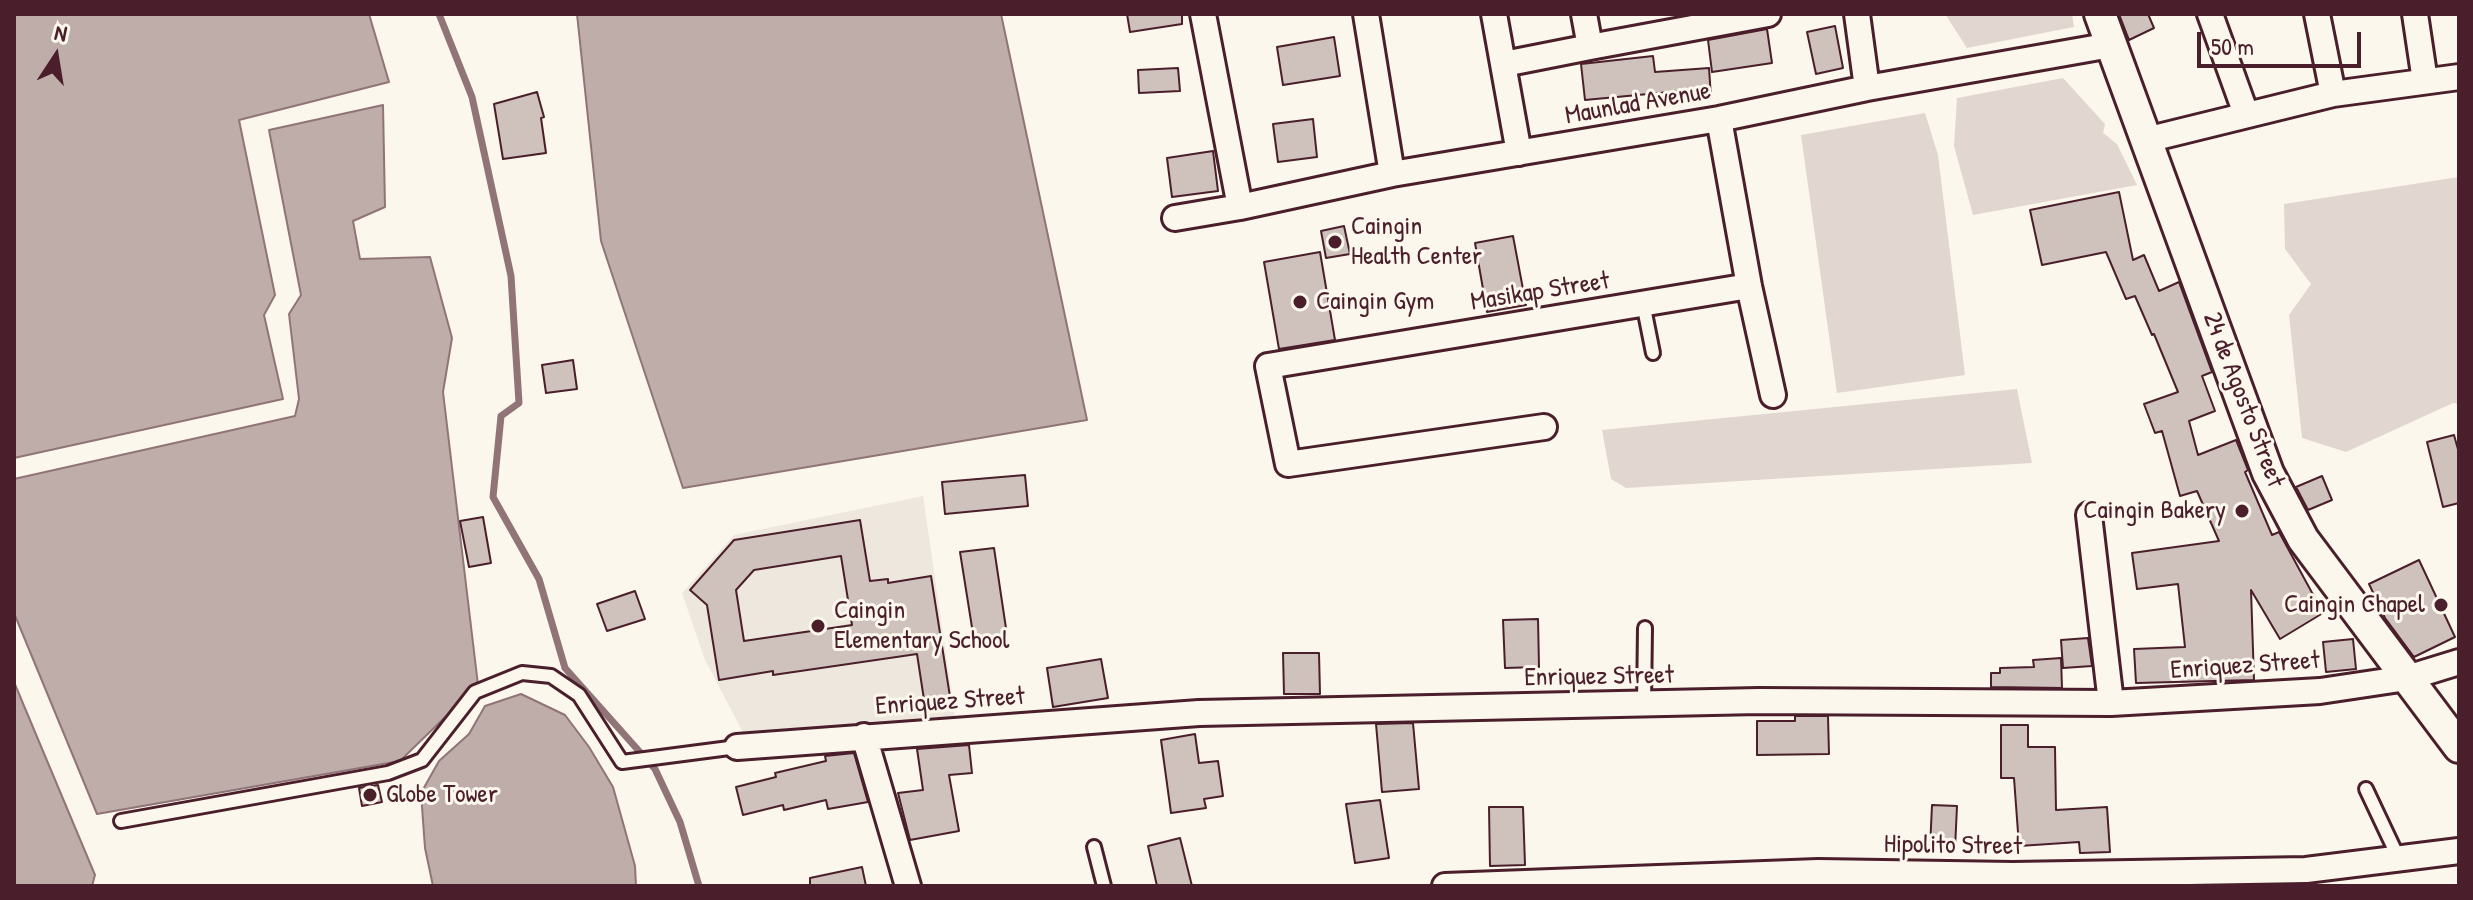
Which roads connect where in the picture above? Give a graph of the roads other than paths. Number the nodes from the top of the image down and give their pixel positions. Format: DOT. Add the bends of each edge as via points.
graph roads {
  1 [pos="1203,14"];
  2 [pos="1366,14"];
  3 [pos="1494,14"];
  4 [pos="1584,14"];
  5 [pos="1768,14"];
  6 [pos="1857,14"];
  7 [pos="2100,14"];
  8 [pos="2210,14"];
  9 [pos="2317,14"];
  10 [pos="2415,14"];
  11 [pos="2111,45"];
  12 [pos="1590,47"];
  13 [pos="1504,64"];
  14 [pos="2459,77"];
  15 [pos="2425,81"];
  16 [pos="1867,88"];
  17 [pos="2333,94"];
  18 [pos="2246,114"];
  19 [pos="1719,119"];
  20 [pos="2146,140"];
  21 [pos="1519,153"];
  22 [pos="1392,174"];
  23 [pos="1240,207"];
  24 [pos="1175,218"];
  25 [pos="1749,286"];
  26 [pos="1643,303"];
  27 [pos="1653,353"];
  28 [pos="1773,395"];
  29 [pos="1544,427"];
  30 [pos="2089,515"];
  31 [pos="1645,628"];
  32 [pos="2459,662"];
  33 [pos="2407,678"];
  34 [pos="2111,703"];
  35 [pos="1644,704"];
  36 [pos="864,736"];
  37 [pos="737,747"];
  38 [pos="2459,747"];
  39 [pos="2366,789"];
  40 [pos="121,821"];
  41 [pos="1094,847"];
  42 [pos="2459,851"];
  43 [pos="2399,859"];
  44 [pos="908,886"];
  45 [pos="1104,886"];
  46 [pos="1445,886"];
  1 -- 23 [label="street"];
  2 -- 22 [label="street"];
  3 -- 13 [label="street"];
  4 -- 12 [label="street"];
  5 -- 12 [label="street"];
  6 -- 16 [label="street"];
  7 -- 11 [label="street, 24 de Agosto Street"];
  8 -- 18 [label="street"];
  9 -- 17 [label="street"];
  10 -- 15 [label="street"];
  11 -- 16 [label="street, Maunlad Avenue"];
  11 -- 20 [label="street, 24 de Agosto Street"];
  12 -- 13 [label="street"];
  13 -- 21 [label="street"];
  14 -- 15 [label="street"];
  15 -- 17 [label="street"];
  16 -- 19 [label="street, Maunlad Avenue"];
  17 -- 18 [label="street"];
  18 -- 20 [label="street"];
  19 -- 21 [label="street, Maunlad Avenue"];
  19 -- 25 [label="street"];
  20 -- 33 [label="street, 24 de Agosto Street" via="2268,473 2303,539"];
  21 -- 22 [label="street, Maunlad Avenue"];
  22 -- 23 [label="street, Maunlad Avenue"];
  23 -- 24 [label="street, Maunlad Avenue"];
  25 -- 26 [label="street, Masikap Street"];
  25 -- 28 [label="street"];
  26 -- 27 [label="lane"];
  26 -- 29 [label="street, Masikap Street" via="1268,366 1288,464"];
  30 -- 34 [label="street"];
  31 -- 35 [label="lane"];
  32 -- 33 [label="street, Enriquez Street"];
  33 -- 34 [label="street, Enriquez Street" via="2320,691"];
  33 -- 38 [label="street, 24 de Agosto Street"];
  34 -- 35 [label="street, Enriquez Street"];
  35 -- 36 [label="street, Enriquez Street" via="1199,713"];
  36 -- 37 [label="street, Enriquez Street"];
  36 -- 44 [label="street"];
  37 -- 40 [label="lane" via="622,762 579,695 551,676 522,673 475,692 422,760 388,773"];
  39 -- 43 [label="lane"];
  41 -- 45 [label="lane"];
  42 -- 43 [label="street, Hipolito Street"];
  43 -- 46 [label="street, Hipolito Street" via="2306,870 1818,872"];
}
